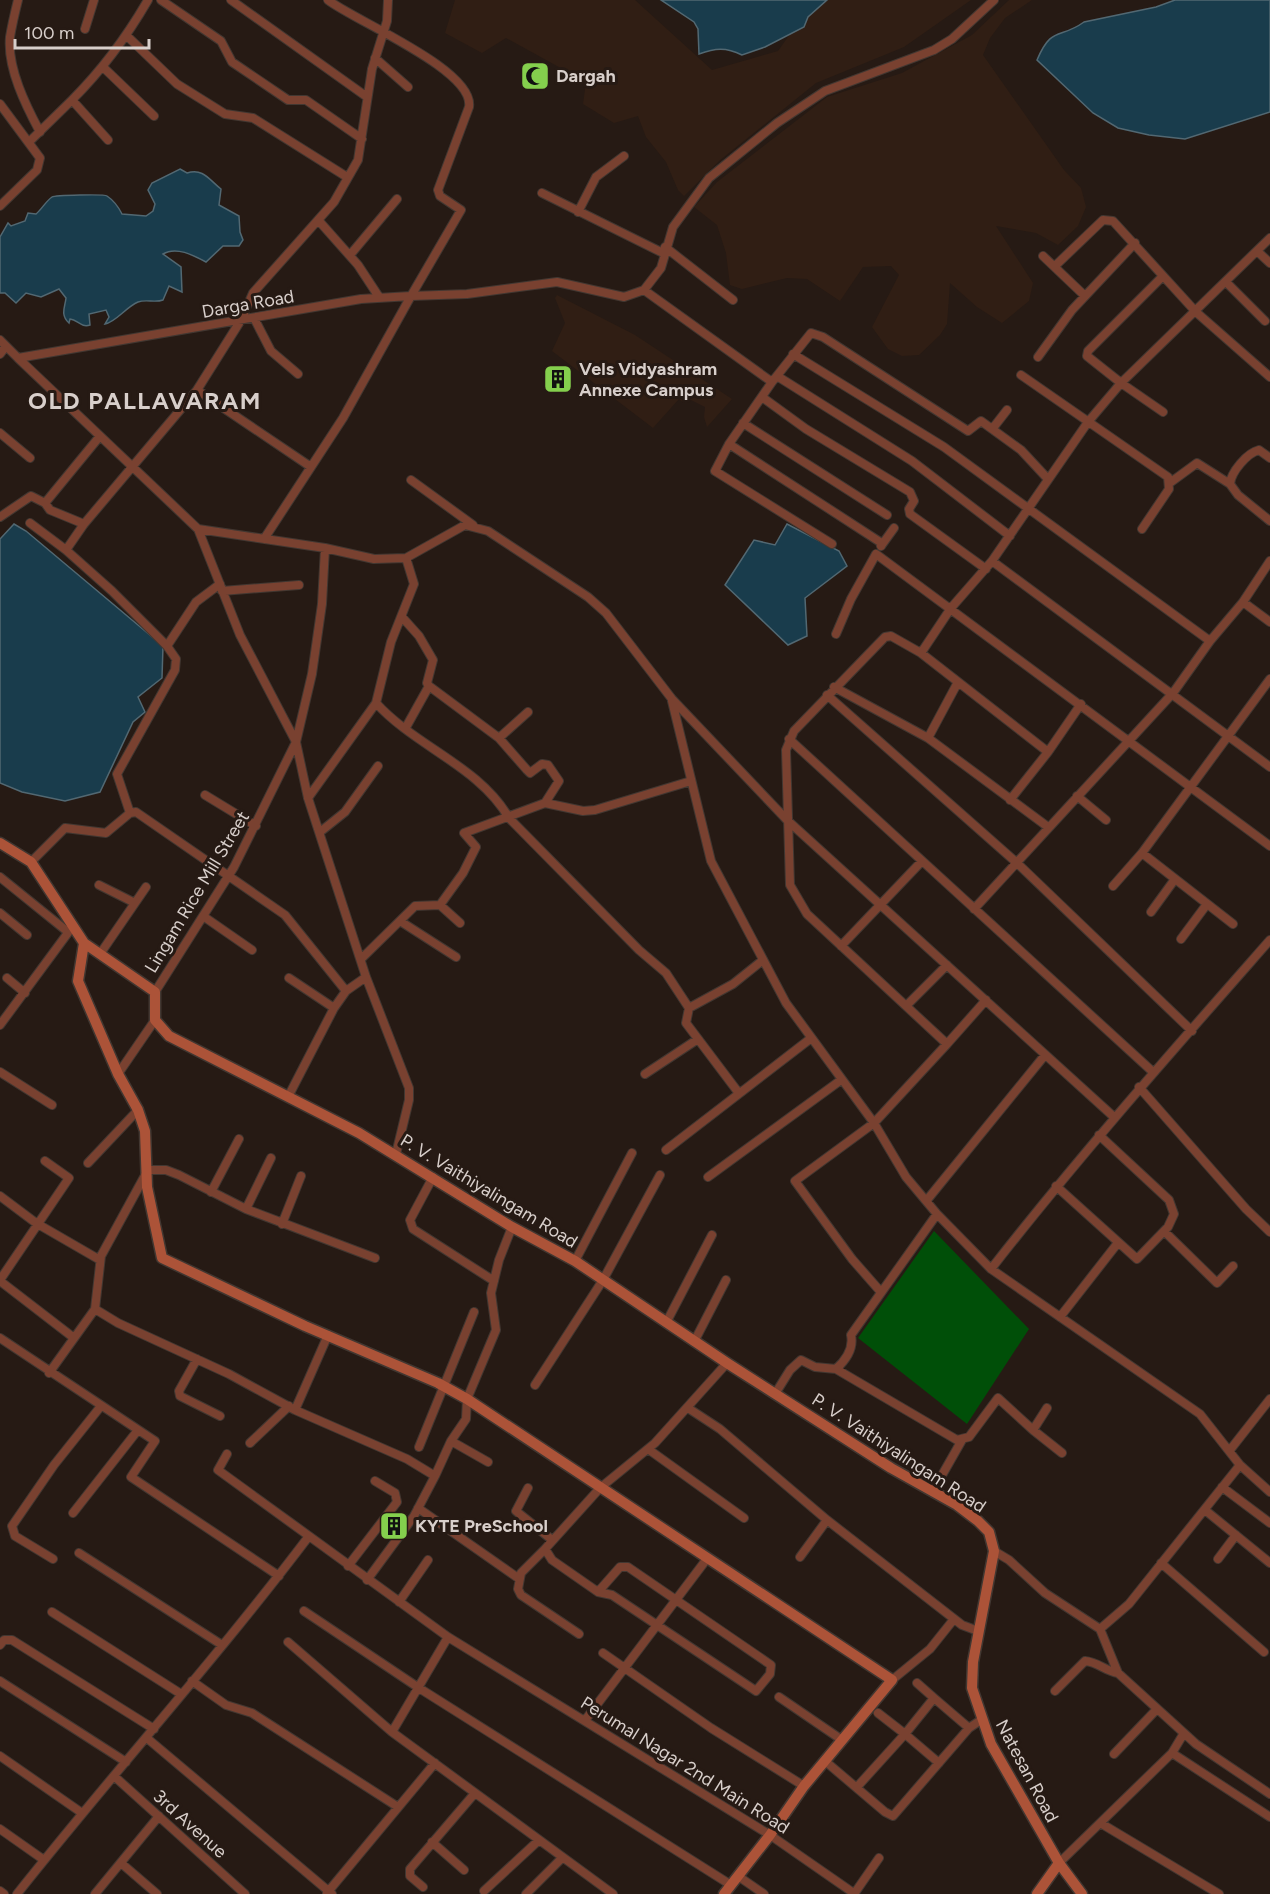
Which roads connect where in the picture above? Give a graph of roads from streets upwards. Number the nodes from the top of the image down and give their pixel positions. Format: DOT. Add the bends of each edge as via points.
graph roads {
  1 [pos="18,0"];
  2 [pos="94,0"];
  3 [pos="148,0"];
  4 [pos="161,0"];
  5 [pos="231,0"];
  6 [pos="328,0"];
  7 [pos="388,0"];
  8 [pos="994,0"];
  9 [pos="85,29"];
  10 [pos="384,30"];
  11 [pos="127,36"];
  12 [pos="375,58"];
  13 [pos="104,68"];
  14 [pos="408,87"];
  15 [pos="367,97"];
  16 [pos="72,100"];
  17 [pos="0,104"];
  18 [pos="154,116"];
  19 [pos="40,132"];
  20 [pos="362,139"];
  21 [pos="108,140"];
  22 [pos="29,142"];
  23 [pos="624,156"];
  24 [pos="347,177"];
  25 [pos="542,193"];
  26 [pos="398,199"];
  27 [pos="0,206"];
  28 [pos="578,212"];
  29 [pos="320,221"];
  30 [pos="1270,237"];
  31 [pos="1135,243"];
  32 [pos="664,250"];
  33 [pos="1257,251"];
  34 [pos="350,255"];
  35 [pos="1042,256"];
  36 [pos="1270,263"];
  37 [pos="1055,266"];
  38 [pos="1163,276"];
  39 [pos="1226,282"];
  40 [pos="644,290"];
  41 [pos="411,296"];
  42 [pos="1085,296"];
  43 [pos="379,297"];
  44 [pos="733,300"];
  45 [pos="1196,312"];
  46 [pos="254,318"];
  47 [pos="242,320"];
  48 [pos="1265,321"];
  49 [pos="3,343"];
  50 [pos="0,354"];
  51 [pos="793,354"];
  52 [pos="1038,357"];
  53 [pos="18,358"];
  54 [pos="298,374"];
  55 [pos="1021,375"];
  56 [pos="1270,377"];
  57 [pos="774,379"];
  58 [pos="1121,383"];
  59 [pos="197,390"];
  60 [pos="762,397"];
  61 [pos="1007,410"];
  62 [pos="1163,412"];
  63 [pos="1088,422"];
  64 [pos="743,423"];
  65 [pos="993,428"];
  66 [pos="0,433"];
  67 [pos="100,436"];
  68 [pos="729,444"];
  69 [pos="30,458"];
  70 [pos="1270,458"];
  71 [pos="132,467"];
  72 [pos="311,467"];
  73 [pos="1047,478"];
  74 [pos="411,480"];
  75 [pos="1171,482"];
  76 [pos="1230,484"];
  77 [pos="45,503"];
  78 [pos="1029,507"];
  79 [pos="887,514"];
  80 [pos="0,517"];
  81 [pos="1270,521"];
  82 [pos="30,523"];
  83 [pos="84,524"];
  84 [pos="474,525"];
  85 [pos="894,528"];
  86 [pos="198,529"];
  87 [pos="1142,529"];
  88 [pos="1010,536"];
  89 [pos="264,539"];
  90 [pos="832,544"];
  91 [pos="881,546"];
  92 [pos="325,548"];
  93 [pos="66,550"];
  94 [pos="876,554"];
  95 [pos="406,558"];
  96 [pos="992,561"];
  97 [pos="1269,564"];
  98 [pos="986,569"];
  99 [pos="299,585"];
  100 [pos="221,587"];
  101 [pos="1243,602"];
  102 [pos="951,608"];
  103 [pos="402,617"];
  104 [pos="1270,622"];
  105 [pos="836,634"];
  106 [pos="1210,641"];
  107 [pos="167,646"];
  108 [pos="921,654"];
  109 [pos="1270,679"];
  110 [pos="958,682"];
  111 [pos="429,686"];
  112 [pos="834,687"];
  113 [pos="1267,692"];
  114 [pos="1173,693"];
  115 [pos="827,695"];
  116 [pos="672,699"];
  117 [pos="376,703"];
  118 [pos="1081,704"];
  119 [pos="528,712"];
  120 [pos="405,729"];
  121 [pos="1229,737"];
  122 [pos="499,738"];
  123 [pos="928,738"];
  124 [pos="789,739"];
  125 [pos="1129,739"];
  126 [pos="296,742"];
  127 [pos="1048,752"];
  128 [pos="378,766"];
  129 [pos="1270,767"];
  130 [pos="691,781"];
  131 [pos="1189,786"];
  132 [pos="205,795"];
  133 [pos="1077,796"];
  134 [pos="308,798"];
  135 [pos="1010,800"];
  136 [pos="545,803"];
  137 [pos="130,813"];
  138 [pos="509,818"];
  139 [pos="787,820"];
  140 [pos="1107,820"];
  141 [pos="256,826"];
  142 [pos="1048,827"];
  143 [pos="320,832"];
  144 [pos="0,843"];
  145 [pos="1270,846"];
  146 [pos="1142,853"];
  147 [pos="922,861"];
  148 [pos="31,862"];
  149 [pos="1017,863"];
  150 [pos="0,877"];
  151 [pos="227,877"];
  152 [pos="1174,879"];
  153 [pos="99,885"];
  154 [pos="1113,886"];
  155 [pos="146,887"];
  156 [pos="135,903"];
  157 [pos="440,904"];
  158 [pos="880,904"];
  159 [pos="1207,904"];
  160 [pos="974,909"];
  161 [pos="1151,912"];
  162 [pos="0,913"];
  163 [pos="203,916"];
  164 [pos="400,921"];
  165 [pos="460,923"];
  166 [pos="1233,924"];
  167 [pos="71,929"];
  168 [pos="27,935"];
  169 [pos="1181,939"];
  170 [pos="84,944"];
  171 [pos="1268,945"];
  172 [pos="841,946"];
  173 [pos="252,950"];
  174 [pos="100,954"];
  175 [pos="456,957"];
  176 [pos="361,959"];
  177 [pos="763,960"];
  178 [pos="947,965"];
  179 [pos="366,977"];
  180 [pos="7,978"];
  181 [pos="289,978"];
  182 [pos="155,992"];
  183 [pos="346,992"];
  184 [pos="25,993"];
  185 [pos="986,1000"];
  186 [pos="906,1006"];
  187 [pos="334,1008"];
  188 [pos="689,1008"];
  189 [pos="155,1020"];
  190 [pos="0,1025"];
  191 [pos="1192,1031"];
  192 [pos="698,1039"];
  193 [pos="810,1039"];
  194 [pos="947,1044"];
  195 [pos="1045,1055"];
  196 [pos="0,1072"];
  197 [pos="1153,1072"];
  198 [pos="118,1074"];
  199 [pos="645,1074"];
  200 [pos="841,1080"];
  201 [pos="1139,1087"];
  202 [pos="738,1092"];
  203 [pos="288,1097"];
  204 [pos="52,1105"];
  205 [pos="138,1110"];
  206 [pos="1114,1117"];
  207 [pos="874,1123"];
  208 [pos="1099,1135"];
  209 [pos="238,1139"];
  210 [pos="666,1150"];
  211 [pos="632,1153"];
  212 [pos="396,1155"];
  213 [pos="270,1158"];
  214 [pos="45,1161"];
  215 [pos="88,1162"];
  216 [pos="148,1170"];
  217 [pos="660,1175"];
  218 [pos="301,1176"];
  219 [pos="433,1177"];
  220 [pos="708,1177"];
  221 [pos="1056,1186"];
  222 [pos="211,1192"];
  223 [pos="0,1196"];
  224 [pos="927,1200"];
  225 [pos="246,1209"];
  226 [pos="937,1214"];
  227 [pos="36,1223"];
  228 [pos="282,1224"];
  229 [pos="512,1227"];
  230 [pos="1164,1231"];
  231 [pos="1270,1232"];
  232 [pos="712,1235"];
  233 [pos="1117,1244"];
  234 [pos="375,1258"];
  235 [pos="100,1260"];
  236 [pos="575,1261"];
  237 [pos="1233,1266"];
  238 [pos="991,1269"];
  239 [pos="603,1280"];
  240 [pos="726,1280"];
  241 [pos="0,1281"];
  242 [pos="494,1281"];
  243 [pos="880,1292"];
  244 [pos="94,1309"];
  245 [pos="474,1312"];
  246 [pos="1060,1317"];
  247 [pos="666,1323"];
  248 [pos="328,1335"];
  249 [pos="0,1338"];
  250 [pos="74,1338"];
  251 [pos="694,1342"];
  252 [pos="197,1359"];
  253 [pos="727,1363"];
  254 [pos="836,1370"];
  255 [pos="49,1373"];
  256 [pos="443,1385"];
  257 [pos="535,1385"];
  258 [pos="775,1394"];
  259 [pos="467,1399"];
  260 [pos="1270,1399"];
  261 [pos="101,1406"];
  262 [pos="292,1408"];
  263 [pos="688,1408"];
  264 [pos="1047,1408"];
  265 [pos="220,1416"];
  266 [pos="138,1430"];
  267 [pos="1033,1430"];
  268 [pos="962,1440"];
  269 [pos="451,1441"];
  270 [pos="250,1443"];
  271 [pos="419,1448"];
  272 [pos="648,1449"];
  273 [pos="1230,1450"];
  274 [pos="1062,1453"];
  275 [pos="227,1454"];
  276 [pos="488,1462"];
  277 [pos="1240,1465"];
  278 [pos="435,1476"];
  279 [pos="375,1481"];
  280 [pos="1222,1487"];
  281 [pos="528,1488"];
  282 [pos="600,1488"];
  283 [pos="933,1491"];
  284 [pos="1270,1492"];
  285 [pos="418,1508"];
  286 [pos="1205,1510"];
  287 [pos="73,1513"];
  288 [pos="744,1518"];
  289 [pos="827,1520"];
  290 [pos="1270,1523"];
  291 [pos="1236,1535"];
  292 [pos="309,1536"];
  293 [pos="551,1539"];
  294 [pos="545,1549"];
  295 [pos="994,1551"];
  296 [pos="80,1553"];
  297 [pos="800,1557"];
  298 [pos="1218,1558"];
  299 [pos="53,1559"];
  300 [pos="428,1560"];
  301 [pos="706,1560"];
  302 [pos="1161,1563"];
  303 [pos="1270,1563"];
  304 [pos="348,1566"];
  305 [pos="279,1576"];
  306 [pos="518,1578"];
  307 [pos="367,1580"];
  308 [pos="598,1592"];
  309 [pos="675,1601"];
  310 [pos="399,1602"];
  311 [pos="304,1611"];
  312 [pos="52,1612"];
  313 [pos="954,1619"];
  314 [pos="657,1624"];
  315 [pos="1100,1629"];
  316 [pos="978,1632"];
  317 [pos="579,1634"];
  318 [pos="448,1637"];
  319 [pos="288,1642"];
  320 [pos="0,1645"];
  321 [pos="222,1645"];
  322 [pos="1264,1652"];
  323 [pos="603,1653"];
  324 [pos="624,1667"];
  325 [pos="1118,1673"];
  326 [pos="892,1680"];
  327 [pos="192,1681"];
  328 [pos="0,1682"];
  329 [pos="917,1683"];
  330 [pos="419,1688"];
  331 [pos="1055,1691"];
  332 [pos="181,1694"];
  333 [pos="779,1697"];
  334 [pos="934,1698"];
  335 [pos="1157,1709"];
  336 [pos="878,1713"];
  337 [pos="586,1719"];
  338 [pos="981,1720"];
  339 [pos="969,1728"];
  340 [pos="154,1729"];
  341 [pos="392,1732"];
  342 [pos="1184,1733"];
  343 [pos="905,1734"];
  344 [pos="148,1739"];
  345 [pos="842,1740"];
  346 [pos="1172,1753"];
  347 [pos="1114,1754"];
  348 [pos="0,1756"];
  349 [pos="825,1761"];
  350 [pos="126,1762"];
  351 [pos="435,1763"];
  352 [pos="939,1763"];
  353 [pos="114,1776"];
  354 [pos="804,1786"];
  355 [pos="857,1787"];
  356 [pos="475,1793"];
  357 [pos="1270,1794"];
  358 [pos="398,1807"];
  359 [pos="82,1813"];
  360 [pos="159,1816"];
  361 [pos="1270,1817"];
  362 [pos="1102,1824"];
  363 [pos="0,1829"];
  364 [pos="770,1835"];
  365 [pos="538,1840"];
  366 [pos="432,1842"];
  367 [pos="562,1858"];
  368 [pos="879,1858"];
  369 [pos="44,1860"];
  370 [pos="121,1863"];
  371 [pos="1059,1863"];
  372 [pos="464,1870"];
  373 [pos="735,1880"];
  374 [pos="423,1887"];
  375 [pos="0,1891"];
  376 [pos="484,1891"];
  377 [pos="329,1893"];
  378 [pos="4,1894"];
  379 [pos="17,1894"];
  380 [pos="95,1894"];
  381 [pos="157,1894"];
  382 [pos="245,1894"];
  383 [pos="526,1894"];
  384 [pos="613,1894"];
  385 [pos="724,1894"];
  386 [pos="764,1894"];
  387 [pos="855,1894"];
  388 [pos="1037,1894"];
  389 [pos="1082,1894"];
  390 [pos="1219,1894"];
  1 -- 19 [label="street" via="10,40 13,63"];
  2 -- 9 [label="street"];
  3 -- 11 [label="street"];
  4 -- 20 [label="street" via="221,41 232,62 288,100 306,100"];
  5 -- 15 [label="street"];
  6 -- 10 [label="street"];
  7 -- 10 [label="street"];
  8 -- 32 [label="street" via="952,39 934,50 825,91 777,123 709,178 673,227"];
  10 -- 12 [label="street"];
  10 -- 41 [label="street" via="458,81 469,96 469,107 438,190 440,196 461,210"];
  11 -- 13 [label="street"];
  11 -- 24 [label="street" via="177,84 225,114 253,118"];
  12 -- 14 [label="street"];
  12 -- 15 [label="street"];
  13 -- 16 [label="street"];
  13 -- 18 [label="street"];
  15 -- 20 [label="street"];
  16 -- 19 [label="street"];
  16 -- 21 [label="street"];
  17 -- 22 [label="street"];
  19 -- 22 [label="street"];
  20 -- 24 [label="street" via="357,160"];
  22 -- 27 [label="street" via="39,158 37,170"];
  23 -- 28 [label="street" via="596,177"];
  24 -- 29 [label="street"];
  25 -- 28 [label="street"];
  26 -- 34 [label="street"];
  28 -- 32 [label="street"];
  29 -- 34 [label="street"];
  29 -- 47 [label="street" via="253,293"];
  30 -- 33 [label="street"];
  31 -- 37 [label="street" via="1113,221 1103,220"];
  31 -- 38 [label="street"];
  31 -- 42 [label="street"];
  32 -- 40 [label="street" via="660,268"];
  32 -- 44 [label="street"];
  33 -- 36 [label="street"];
  33 -- 39 [label="street"];
  34 -- 43 [label="street"];
  35 -- 37 [label="street"];
  37 -- 42 [label="street"];
  38 -- 45 [label="street"];
  38 -- 58 [label="street" via="1088,351 1089,359"];
  39 -- 45 [label="street"];
  39 -- 48 [label="street"];
  40 -- 41 [label="street, Darga Road" via="624,297 557,282 467,294"];
  40 -- 57 [label="street"];
  41 -- 43 [label="street, Darga Road"];
  41 -- 72 [label="street"];
  42 -- 52 [label="street"];
  43 -- 46 [label="street, Darga Road"];
  45 -- 56 [label="street"];
  45 -- 58 [label="street"];
  46 -- 47 [label="street, Darga Road"];
  46 -- 54 [label="street" via="271,351"];
  47 -- 53 [label="street, Darga Road"];
  47 -- 59 [label="street"];
  49 -- 50 [label="street"];
  49 -- 53 [label="street"];
  51 -- 57 [label="street"];
  51 -- 65 [label="street" via="809,333 816,333 968,431 981,421"];
  51 -- 78 [label="street" via="944,447"];
  53 -- 67 [label="street"];
  55 -- 63 [label="street"];
  57 -- 60 [label="street"];
  57 -- 88 [label="street" via="912,461"];
  58 -- 62 [label="street"];
  58 -- 63 [label="street"];
  59 -- 71 [label="street"];
  59 -- 72 [label="street"];
  60 -- 64 [label="street"];
  60 -- 98 [label="street" via="910,492 914,501 910,514"];
  61 -- 65 [label="street"];
  63 -- 73 [label="street"];
  63 -- 75 [label="street"];
  64 -- 68 [label="street"];
  64 -- 79 [label="street"];
  65 -- 73 [label="street" via="1022,450"];
  66 -- 69 [label="street"];
  67 -- 71 [label="street"];
  67 -- 77 [label="street"];
  68 -- 90 [label="street" via="715,471"];
  68 -- 91 [label="street"];
  70 -- 76 [label="street" via="1254,451 1234,471"];
  71 -- 83 [label="street"];
  71 -- 86 [label="street"];
  72 -- 89 [label="street"];
  73 -- 78 [label="street"];
  74 -- 84 [label="street"];
  75 -- 76 [label="street" via="1197,463"];
  75 -- 87 [label="street"];
  76 -- 81 [label="street"];
  77 -- 80 [label="street" via="32,496"];
  77 -- 83 [label="street" via="50,510"];
  78 -- 88 [label="street"];
  78 -- 106 [label="street"];
  82 -- 93 [label="street"];
  83 -- 93 [label="street"];
  84 -- 95 [label="street" via="455,529"];
  84 -- 116 [label="street" via="588,597 606,613"];
  85 -- 91 [label="street"];
  86 -- 89 [label="street"];
  86 -- 100 [label="street"];
  88 -- 96 [label="street"];
  89 -- 92 [label="street"];
  91 -- 94 [label="street"];
  92 -- 95 [label="street" via="374,559"];
  92 -- 126 [label="street" via="314,662"];
  93 -- 107 [label="street"];
  94 -- 102 [label="street"];
  94 -- 105 [label="street" via="850,599"];
  95 -- 103 [label="street" via="414,584"];
  96 -- 98 [label="street"];
  96 -- 114 [label="street"];
  97 -- 101 [label="street"];
  98 -- 102 [label="street"];
  99 -- 100 [label="street"];
  100 -- 107 [label="street" via="196,602"];
  100 -- 126 [label="street" via="240,635"];
  101 -- 104 [label="street"];
  101 -- 106 [label="street"];
  102 -- 108 [label="street"];
  102 -- 118 [label="street"];
  103 -- 111 [label="street" via="430,650"];
  103 -- 117 [label="street" via="391,642"];
  106 -- 114 [label="street"];
  107 -- 137 [label="street" via="176,659 175,670 117,774"];
  108 -- 110 [label="street"];
  108 -- 112 [label="street" via="891,636 885,637"];
  109 -- 113 [label="street"];
  110 -- 123 [label="street"];
  110 -- 127 [label="street"];
  111 -- 120 [label="street"];
  111 -- 122 [label="street"];
  112 -- 115 [label="street"];
  112 -- 123 [label="street"];
  113 -- 121 [label="street"];
  114 -- 121 [label="street"];
  114 -- 125 [label="street"];
  115 -- 124 [label="street"];
  115 -- 149 [label="street"];
  116 -- 130 [label="street"];
  116 -- 139 [label="street"];
  117 -- 120 [label="street"];
  117 -- 134 [label="street"];
  118 -- 125 [label="street"];
  118 -- 127 [label="street"];
  119 -- 122 [label="street"];
  120 -- 138 [label="street" via="471,775 494,795"];
  121 -- 129 [label="street"];
  121 -- 131 [label="street"];
  122 -- 136 [label="street" via="530,772 542,764 548,765 559,781"];
  123 -- 135 [label="street"];
  124 -- 139 [label="street"];
  124 -- 147 [label="street"];
  125 -- 131 [label="street"];
  125 -- 133 [label="street"];
  126 -- 134 [label="street"];
  126 -- 141 [label="street, Lingam Rice Mill Street"];
  127 -- 135 [label="street"];
  128 -- 143 [label="street" via="345,812"];
  130 -- 136 [label="street" via="595,810"];
  130 -- 177 [label="street" via="711,861"];
  131 -- 145 [label="street"];
  131 -- 146 [label="street"];
  132 -- 141 [label="street"];
  133 -- 140 [label="street"];
  133 -- 142 [label="street"];
  134 -- 143 [label="street"];
  135 -- 142 [label="street"];
  136 -- 138 [label="street"];
  137 -- 148 [label="street" via="106,833 64,828"];
  137 -- 151 [label="street" via="141,815"];
  138 -- 157 [label="street" via="464,833 476,847"];
  138 -- 188 [label="street" via="666,973"];
  139 -- 158 [label="street"];
  139 -- 172 [label="street" via="790,885 807,914"];
  141 -- 151 [label="street, Lingam Rice Mill Street"];
  142 -- 149 [label="street"];
  143 -- 176 [label="street"];
  144 -- 148 [label="street"];
  146 -- 152 [label="street"];
  146 -- 154 [label="street"];
  147 -- 158 [label="street"];
  147 -- 160 [label="street"];
  148 -- 167 [label="street"];
  149 -- 160 [label="street"];
  149 -- 191 [label="street"];
  150 -- 167 [label="street"];
  151 -- 163 [label="street, Lingam Rice Mill Street"];
  151 -- 183 [label="street" via="285,915"];
  152 -- 159 [label="street"];
  152 -- 161 [label="street"];
  153 -- 156 [label="street"];
  155 -- 156 [label="street"];
  156 -- 174 [label="street"];
  157 -- 164 [label="street" via="415,906"];
  157 -- 165 [label="street"];
  158 -- 172 [label="street"];
  158 -- 178 [label="street"];
  159 -- 166 [label="street"];
  159 -- 169 [label="street"];
  160 -- 197 [label="street"];
  162 -- 168 [label="street"];
  163 -- 173 [label="street"];
  163 -- 182 [label="street, Lingam Rice Mill Street"];
  164 -- 175 [label="street"];
  164 -- 176 [label="street"];
  167 -- 170 [label="street"];
  167 -- 184 [label="street"];
  170 -- 174 [label="street"];
  170 -- 198 [label="street" via="78,981"];
  171 -- 191 [label="street"];
  172 -- 186 [label="street"];
  174 -- 182 [label="street"];
  176 -- 179 [label="street"];
  177 -- 188 [label="street" via="734,984"];
  177 -- 193 [label="street"];
  178 -- 185 [label="street"];
  178 -- 186 [label="street"];
  179 -- 183 [label="street"];
  179 -- 212 [label="street" via="410,1094"];
  180 -- 184 [label="street"];
  181 -- 187 [label="street"];
  182 -- 189 [label="street"];
  183 -- 187 [label="street"];
  184 -- 190 [label="street"];
  185 -- 194 [label="street"];
  185 -- 195 [label="street"];
  186 -- 194 [label="street"];
  187 -- 203 [label="street"];
  188 -- 192 [label="street" via="686,1023"];
  189 -- 198 [label="street"];
  189 -- 203 [label="street, P. V. Vaithiyalingam Road" via="169,1036"];
  191 -- 197 [label="street"];
  192 -- 199 [label="street"];
  192 -- 202 [label="street"];
  193 -- 200 [label="street"];
  193 -- 202 [label="street"];
  194 -- 207 [label="street"];
  195 -- 206 [label="street"];
  195 -- 224 [label="street"];
  196 -- 204 [label="street"];
  197 -- 201 [label="street"];
  198 -- 205 [label="street"];
  200 -- 207 [label="street"];
  200 -- 220 [label="street"];
  201 -- 206 [label="street"];
  201 -- 231 [label="street"];
  202 -- 210 [label="street"];
  203 -- 212 [label="street, P. V. Vaithiyalingam Road"];
  205 -- 215 [label="street"];
  205 -- 216 [label="street" via="145,1131"];
  206 -- 208 [label="street"];
  207 -- 224 [label="street" via="906,1177"];
  207 -- 243 [label="street" via="795,1181"];
  208 -- 221 [label="street"];
  208 -- 230 [label="street" via="1169,1200 1174,1214"];
  209 -- 222 [label="street"];
  211 -- 236 [label="street"];
  212 -- 219 [label="street, P. V. Vaithiyalingam Road"];
  213 -- 225 [label="street"];
  214 -- 227 [label="street" via="69,1178"];
  216 -- 222 [label="street" via="179,1174"];
  216 -- 235 [label="street"];
  216 -- 248 [label="street" via="147,1187 162,1258"];
  217 -- 239 [label="street"];
  218 -- 228 [label="street"];
  219 -- 229 [label="street, P. V. Vaithiyalingam Road"];
  219 -- 242 [label="street" via="410,1220 413,1229"];
  221 -- 233 [label="street"];
  221 -- 238 [label="street"];
  222 -- 225 [label="street"];
  223 -- 227 [label="street"];
  224 -- 226 [label="street"];
  225 -- 228 [label="street"];
  226 -- 238 [label="street"];
  226 -- 243 [label="street"];
  227 -- 235 [label="street"];
  227 -- 241 [label="street"];
  228 -- 234 [label="street"];
  229 -- 236 [label="street, P. V. Vaithiyalingam Road"];
  229 -- 242 [label="street"];
  230 -- 233 [label="street" via="1137,1259"];
  230 -- 237 [label="street" via="1217,1283"];
  232 -- 247 [label="street"];
  233 -- 246 [label="street"];
  235 -- 244 [label="street"];
  236 -- 239 [label="street, P. V. Vaithiyalingam Road"];
  238 -- 246 [label="street"];
  239 -- 247 [label="street, P. V. Vaithiyalingam Road"];
  239 -- 257 [label="street"];
  240 -- 251 [label="street"];
  241 -- 250 [label="street"];
  242 -- 259 [label="street" via="496,1330"];
  243 -- 254 [label="street" via="851,1335 846,1361"];
  244 -- 250 [label="street"];
  244 -- 252 [label="street"];
  245 -- 256 [label="street"];
  246 -- 273 [label="street" via="1200,1414"];
  247 -- 251 [label="street, P. V. Vaithiyalingam Road"];
  248 -- 256 [label="street"];
  248 -- 262 [label="street"];
  249 -- 255 [label="street"];
  250 -- 255 [label="street"];
  251 -- 253 [label="street, P. V. Vaithiyalingam Road"];
  252 -- 262 [label="street"];
  252 -- 265 [label="street" via="179,1394"];
  253 -- 258 [label="street, P. V. Vaithiyalingam Road"];
  253 -- 263 [label="street"];
  254 -- 258 [label="street" via="801,1360"];
  254 -- 268 [label="street"];
  255 -- 261 [label="street"];
  256 -- 259 [label="street"];
  256 -- 271 [label="street"];
  258 -- 283 [label="street, P. V. Vaithiyalingam Road"];
  259 -- 269 [label="street" via="466,1419"];
  259 -- 282 [label="street"];
  260 -- 273 [label="street"];
  261 -- 266 [label="street"];
  261 -- 299 [label="street" via="12,1526 15,1536"];
  262 -- 270 [label="street"];
  262 -- 278 [label="street" via="407,1459"];
  263 -- 272 [label="street"];
  263 -- 289 [label="street" via="720,1429"];
  264 -- 267 [label="street"];
  266 -- 287 [label="street"];
  266 -- 305 [label="street" via="155,1441 131,1478"];
  267 -- 268 [label="street" via="998,1398 969,1437"];
  267 -- 274 [label="street"];
  268 -- 283 [label="street"];
  269 -- 276 [label="street"];
  269 -- 278 [label="street"];
  272 -- 282 [label="street"];
  272 -- 288 [label="street"];
  273 -- 277 [label="street"];
  275 -- 292 [label="street, Perumal Nagar 2nd Main Road" via="218,1470"];
  277 -- 280 [label="street"];
  277 -- 284 [label="street"];
  278 -- 285 [label="street"];
  279 -- 304 [label="street" via="396,1493 397,1502"];
  280 -- 286 [label="street"];
  280 -- 290 [label="street"];
  281 -- 293 [label="street" via="516,1510"];
  282 -- 293 [label="street"];
  282 -- 301 [label="street"];
  283 -- 295 [label="street, P. V. Vaithiyalingam Road" via="978,1521 989,1532"];
  285 -- 306 [label="street"];
  285 -- 307 [label="street"];
  286 -- 291 [label="street"];
  286 -- 302 [label="street"];
  289 -- 297 [label="street"];
  289 -- 313 [label="street"];
  291 -- 298 [label="street"];
  291 -- 303 [label="street"];
  292 -- 304 [label="street, Perumal Nagar 2nd Main Road"];
  292 -- 305 [label="street"];
  293 -- 294 [label="street"];
  294 -- 306 [label="street"];
  294 -- 308 [label="street" via="552,1560"];
  295 -- 315 [label="street" via="1045,1593"];
  295 -- 316 [label="street, Natesan Road"];
  296 -- 321 [label="street"];
  300 -- 310 [label="street"];
  301 -- 309 [label="street"];
  301 -- 326 [label="street"];
  302 -- 315 [label="street" via="1129,1604"];
  302 -- 322 [label="street"];
  304 -- 307 [label="street, Perumal Nagar 2nd Main Road"];
  305 -- 321 [label="street"];
  306 -- 317 [label="street" via="521,1595"];
  307 -- 310 [label="street, Perumal Nagar 2nd Main Road"];
  308 -- 309 [label="street" via="624,1566"];
  308 -- 314 [label="street" via="612,1595"];
  309 -- 314 [label="street"];
  309 -- 314 [label="street" via="771,1665 770,1674 756,1691"];
  310 -- 318 [label="street, Perumal Nagar 2nd Main Road"];
  311 -- 330 [label="street"];
  312 -- 332 [label="street"];
  313 -- 316 [label="street"];
  313 -- 326 [label="street" via="936,1643"];
  314 -- 324 [label="street"];
  315 -- 325 [label="street"];
  316 -- 338 [label="street, Natesan Road" via="971,1674"];
  318 -- 330 [label="street"];
  318 -- 337 [label="street, Perumal Nagar 2nd Main Road"];
  319 -- 341 [label="street"];
  320 -- 340 [label="street" via="4,1640 12,1640"];
  321 -- 327 [label="street"];
  323 -- 324 [label="street"];
  324 -- 337 [label="street"];
  324 -- 354 [label="street"];
  325 -- 331 [label="street" via="1104,1671 1095,1662 1086,1661"];
  325 -- 335 [label="street"];
  326 -- 345 [label="street"];
  327 -- 332 [label="street"];
  327 -- 358 [label="street" via="226,1705 252,1713"];
  328 -- 350 [label="street"];
  329 -- 334 [label="street"];
  330 -- 341 [label="street"];
  330 -- 373 [label="street"];
  332 -- 340 [label="street"];
  333 -- 345 [label="street"];
  334 -- 339 [label="street"];
  334 -- 343 [label="street"];
  335 -- 342 [label="street"];
  335 -- 347 [label="street"];
  336 -- 343 [label="street"];
  337 -- 364 [label="street, Perumal Nagar 2nd Main Road"];
  338 -- 339 [label="street"];
  338 -- 371 [label="street, Natesan Road"];
  339 -- 352 [label="street"];
  340 -- 344 [label="street"];
  341 -- 351 [label="street"];
  342 -- 346 [label="street"];
  342 -- 357 [label="street"];
  343 -- 352 [label="street"];
  343 -- 355 [label="street"];
  344 -- 350 [label="street"];
  344 -- 377 [label="street"];
  345 -- 349 [label="street"];
  346 -- 361 [label="street"];
  346 -- 362 [label="street"];
  348 -- 359 [label="street"];
  349 -- 354 [label="street"];
  349 -- 355 [label="street"];
  350 -- 353 [label="street"];
  351 -- 356 [label="street"];
  351 -- 358 [label="street"];
  352 -- 355 [label="street" via="893,1816"];
  353 -- 359 [label="street"];
  353 -- 360 [label="street, 3rd Avenue"];
  354 -- 364 [label="street"];
  356 -- 365 [label="street"];
  356 -- 366 [label="street"];
  358 -- 377 [label="street"];
  359 -- 369 [label="street"];
  360 -- 370 [label="street"];
  360 -- 382 [label="street, 3rd Avenue"];
  362 -- 371 [label="street"];
  362 -- 390 [label="street"];
  363 -- 369 [label="street"];
  364 -- 373 [label="street"];
  364 -- 387 [label="street, Perumal Nagar 2nd Main Road"];
  365 -- 367 [label="street"];
  365 -- 376 [label="street"];
  366 -- 372 [label="street"];
  366 -- 374 [label="street" via="408,1873"];
  367 -- 383 [label="street"];
  367 -- 384 [label="street"];
  368 -- 387 [label="street"];
  369 -- 379 [label="street"];
  370 -- 380 [label="street"];
  370 -- 381 [label="street"];
  371 -- 388 [label="street"];
  371 -- 389 [label="street, Natesan Road"];
  373 -- 385 [label="street"];
  373 -- 386 [label="street"];
  375 -- 378 [label="street"];
}
